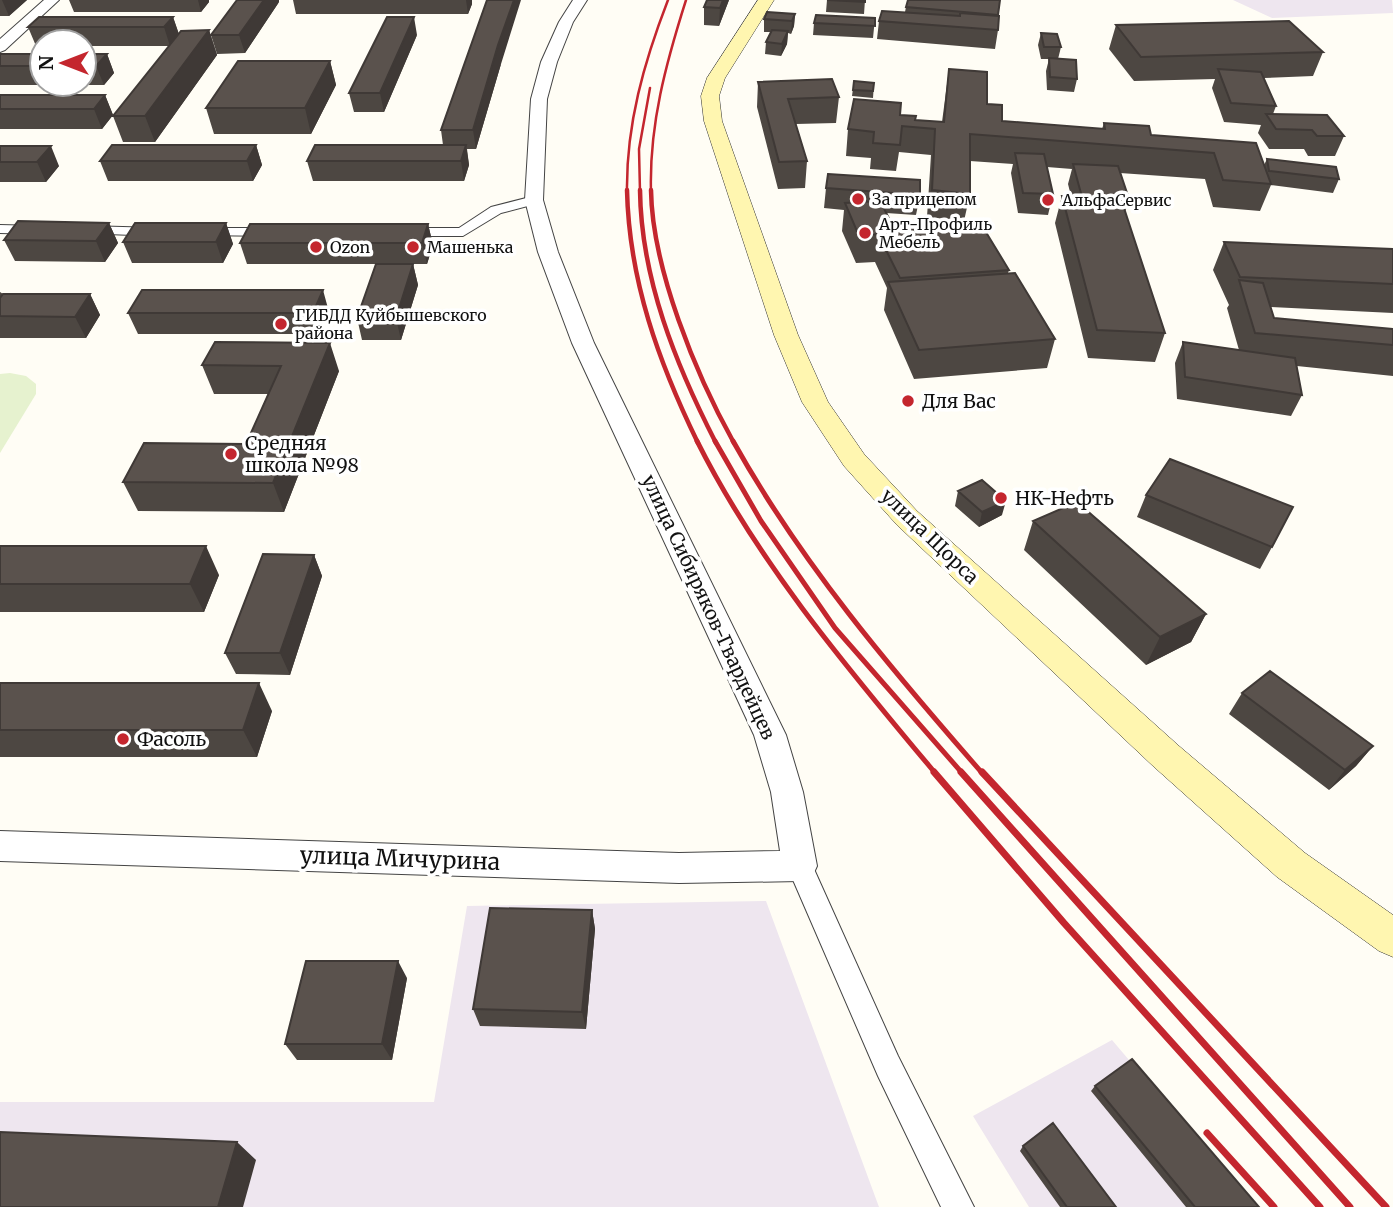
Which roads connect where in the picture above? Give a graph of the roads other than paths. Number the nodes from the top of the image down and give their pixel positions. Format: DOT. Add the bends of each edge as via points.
graph roads {
  1 [pos="52,0"];
  2 [pos="580,0"];
  3 [pos="766,0"];
  4 [pos="0,47"];
  5 [pos="534,200"];
  6 [pos="0,229"];
  7 [pos="293,232"];
  8 [pos="384,232"];
  9 [pos="0,846"];
  10 [pos="800,866"];
  11 [pos="1393,938"];
  12 [pos="958,1207"];
  1 -- 4 [label="street"];
  2 -- 5 [label="street, улица Сибиряков-Гвардейцев" via="549,62 539,99"];
  3 -- 11 [label="main road, улица Щорса" via="716,78 710,96 713,121 786,335 815,402 855,460 907,518 1291,865"];
  5 -- 8 [label="street" via="494,209 463,232"];
  5 -- 10 [label="street, улица Сибиряков-Гвардейцев" via="583,344 771,735"];
  6 -- 7 [label="street"];
  9 -- 10 [label="street, улица Мичурина" via="679,868"];
  10 -- 12 [label="street, улица Сибиряков-Гвардейцев" via="888,1066"];
}
